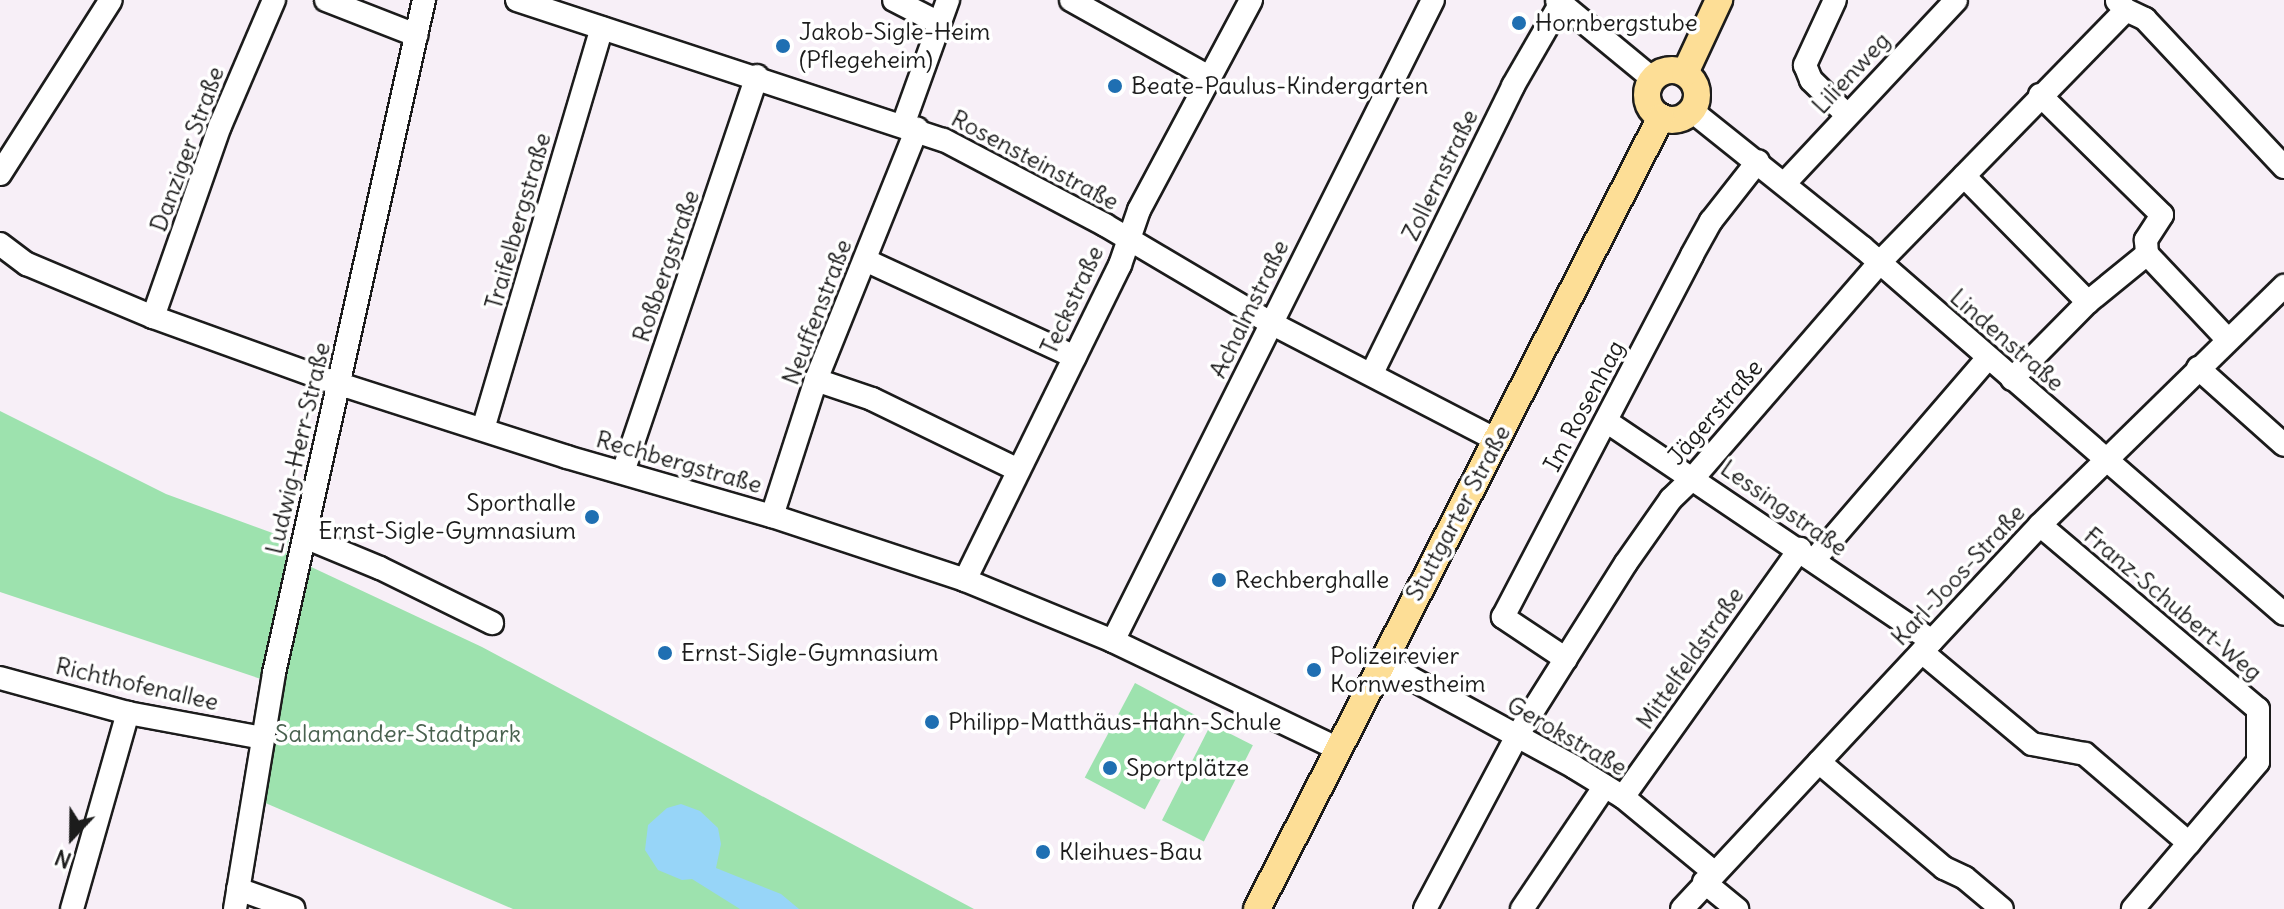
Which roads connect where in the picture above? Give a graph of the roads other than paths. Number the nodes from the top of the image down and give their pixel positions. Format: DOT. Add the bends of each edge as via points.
graph roads {
  1 [pos="111,0"];
  2 [pos="274,0"];
  3 [pos="326,0"];
  4 [pos="424,0"];
  5 [pos="517,0"];
  6 [pos="894,0"];
  7 [pos="948,0"];
  8 [pos="1071,0"];
  9 [pos="1251,0"];
  10 [pos="1433,0"];
  11 [pos="1719,0"];
  12 [pos="1835,0"];
  13 [pos="1956,0"];
  14 [pos="1559,1"];
  15 [pos="2121,5"];
  16 [pos="937,22"];
  17 [pos="602,28"];
  18 [pos="416,35"];
  19 [pos="1685,73"];
  20 [pos="757,76"];
  21 [pos="1209,77"];
  22 [pos="1653,79"];
  23 [pos="2040,95"];
  24 [pos="1692,111"];
  25 [pos="1846,114"];
  26 [pos="1661,117"];
  27 [pos="910,127"];
  28 [pos="1758,161"];
  29 [pos="2284,167"];
  30 [pos="0,174"];
  31 [pos="1964,176"];
  32 [pos="1785,183"];
  33 [pos="1128,240"];
  34 [pos="0,244"];
  35 [pos="2147,254"];
  36 [pos="865,260"];
  37 [pos="1880,262"];
  38 [pos="2284,286"];
  39 [pos="2088,302"];
  40 [pos="153,317"];
  41 [pos="1271,323"];
  42 [pos="2227,339"];
  43 [pos="1075,357"];
  44 [pos="1988,358"];
  45 [pos="2198,368"];
  46 [pos="1372,373"];
  47 [pos="2012,379"];
  48 [pos="816,380"];
  49 [pos="340,384"];
  50 [pos="1606,421"];
  51 [pos="483,429"];
  52 [pos="1497,440"];
  53 [pos="2284,445"];
  54 [pos="2105,460"];
  55 [pos="1018,470"];
  56 [pos="623,472"];
  57 [pos="1694,477"];
  58 [pos="772,516"];
  59 [pos="2040,525"];
  60 [pos="305,537"];
  61 [pos="1807,554"];
  62 [pos="965,580"];
  63 [pos="2284,614"];
  64 [pos="492,623"];
  65 [pos="1113,641"];
  66 [pos="1927,646"];
  67 [pos="1566,659"];
  68 [pos="1381,662"];
  69 [pos="0,678"];
  70 [pos="128,713"];
  71 [pos="1517,736"];
  72 [pos="263,738"];
  73 [pos="1338,749"];
  74 [pos="1819,762"];
  75 [pos="1614,792"];
  76 [pos="2189,843"];
  77 [pos="1710,878"];
  78 [pos="237,899"];
  79 [pos="72,909"];
  80 [pos="294,909"];
  81 [pos="1257,909"];
  82 [pos="1425,909"];
  83 [pos="1522,909"];
  84 [pos="1682,909"];
  85 [pos="1737,909"];
  86 [pos="2002,909"];
  87 [pos="2133,909"];
  1 -- 30 [label="street"];
  2 -- 40 [label="street, Danziger Straße" via="220,126"];
  3 -- 18 [label="street"];
  4 -- 18 [label="street, Ludwig-Herr-Straße"];
  5 -- 17 [label="street, Rosensteinstraße"];
  6 -- 16 [label="street"];
  7 -- 16 [label="street, Neuffenstraße"];
  8 -- 21 [label="street"];
  9 -- 21 [label="street, Teckstraße"];
  10 -- 41 [label="street, Achalmstraße"];
  11 -- 19 [label="main road"];
  12 -- 25 [label="street" via="1805,65 1811,80"];
  13 -- 25 [label="street, Lilienweg"];
  14 -- 22 [label="street"];
  14 -- 46 [label="street, Zollernstraße"];
  15 -- 23 [label="street, Jägerstraße"];
  15 -- 29 [label="street" via="2145,19"];
  16 -- 27 [label="street, Neuffenstraße"];
  17 -- 20 [label="street, Rosensteinstraße"];
  17 -- 51 [label="street, Traifelbergstraße"];
  18 -- 49 [label="street, Ludwig-Herr-Straße"];
  19 -- 22 [label="main road" via="1667,70"];
  19 -- 24 [label="main road" via="1697,90"];
  20 -- 27 [label="street, Rosensteinstraße"];
  20 -- 56 [label="street, Roßbergstraße"];
  21 -- 33 [label="street, Teckstraße"];
  22 -- 26 [label="main road" via="1648,101"];
  23 -- 31 [label="street, Jägerstraße"];
  23 -- 35 [label="street" via="2162,215 2146,240"];
  24 -- 26 [label="main road" via="1678,120"];
  24 -- 28 [label="street, Lindenstraße"];
  25 -- 32 [label="street, Lilienweg"];
  26 -- 52 [label="main road, Stuttgarter Straße"];
  27 -- 33 [label="street, Rosensteinstraße" via="970,153"];
  27 -- 36 [label="street, Neuffenstraße"];
  28 -- 32 [label="street, Lindenstraße"];
  28 -- 50 [label="street, Im Rosenhag" via="1711,221"];
  31 -- 37 [label="street, Jägerstraße"];
  31 -- 39 [label="street"];
  32 -- 37 [label="street, Lindenstraße"];
  33 -- 41 [label="street, Rosensteinstraße"];
  33 -- 43 [label="street, Teckstraße"];
  34 -- 40 [label="street, Rechbergstraße" via="27,264"];
  35 -- 39 [label="street"];
  35 -- 42 [label="street"];
  36 -- 43 [label="street"];
  36 -- 48 [label="street, Neuffenstraße"];
  37 -- 44 [label="street, Lindenstraße"];
  37 -- 57 [label="street, Jägerstraße"];
  38 -- 42 [label="street, Karl-Joos-Straße"];
  39 -- 47 [label="street"];
  40 -- 49 [label="street, Rechbergstraße"];
  41 -- 46 [label="street, Rosensteinstraße"];
  41 -- 65 [label="street, Achalmstraße"];
  42 -- 45 [label="street, Karl-Joos-Straße"];
  43 -- 55 [label="street, Teckstraße"];
  44 -- 47 [label="street, Lindenstraße"];
  44 -- 61 [label="street, Mittelfeldstraße"];
  45 -- 53 [label="street"];
  45 -- 54 [label="street, Karl-Joos-Straße"];
  46 -- 52 [label="street, Rosensteinstraße"];
  47 -- 54 [label="street, Lindenstraße"];
  48 -- 55 [label="street" via="872,399"];
  48 -- 58 [label="street, Neuffenstraße"];
  49 -- 51 [label="street, Rechbergstraße"];
  49 -- 60 [label="street, Ludwig-Herr-Straße"];
  50 -- 57 [label="street, Lessingstraße" via="1672,468"];
  50 -- 67 [label="street, Im Rosenhag" via="1503,617"];
  51 -- 56 [label="street, Rechbergstraße"];
  52 -- 68 [label="main road, Stuttgarter Straße"];
  54 -- 59 [label="street, Karl-Joos-Straße"];
  54 -- 63 [label="street, Lindenstraße"];
  55 -- 62 [label="street, Teckstraße"];
  56 -- 58 [label="street, Rechbergstraße"];
  57 -- 61 [label="street, Lessingstraße"];
  57 -- 67 [label="street, Jägerstraße" via="1644,537"];
  58 -- 62 [label="street, Rechbergstraße"];
  59 -- 66 [label="street, Karl-Joos-Straße"];
  59 -- 76 [label="street, Franz-Schubert-Weg" via="2258,709 2258,762"];
  60 -- 64 [label="street"];
  60 -- 72 [label="street, Ludwig-Herr-Straße"];
  61 -- 66 [label="street, Lessingstraße"];
  61 -- 75 [label="street, Mittelfeldstraße"];
  62 -- 65 [label="street, Rechbergstraße"];
  65 -- 73 [label="street, Rechbergstraße"];
  66 -- 74 [label="street, Karl-Joos-Straße"];
  66 -- 76 [label="street, Lessingstraße" via="2032,744 2085,754"];
  67 -- 71 [label="street, Jägerstraße"];
  68 -- 71 [label="street, Gerokstraße"];
  68 -- 73 [label="main road, Stuttgarter Straße"];
  69 -- 70 [label="street, Richthofenallee"];
  70 -- 72 [label="street, Richthofenallee"];
  70 -- 79 [label="street"];
  71 -- 75 [label="street, Gerokstraße"];
  71 -- 82 [label="street, Jägerstraße"];
  72 -- 78 [label="street, Ludwig-Herr-Straße"];
  73 -- 81 [label="main road, Stuttgarter Straße"];
  74 -- 77 [label="street, Karl-Joos-Straße"];
  74 -- 86 [label="street" via="1944,868"];
  75 -- 77 [label="street, Gerokstraße"];
  75 -- 83 [label="street, Mittelfeldstraße"];
  76 -- 87 [label="street"];
  77 -- 84 [label="street, Karl-Joos-Straße"];
  77 -- 85 [label="street, Gerokstraße"];
  78 -- 80 [label="street"];
}
